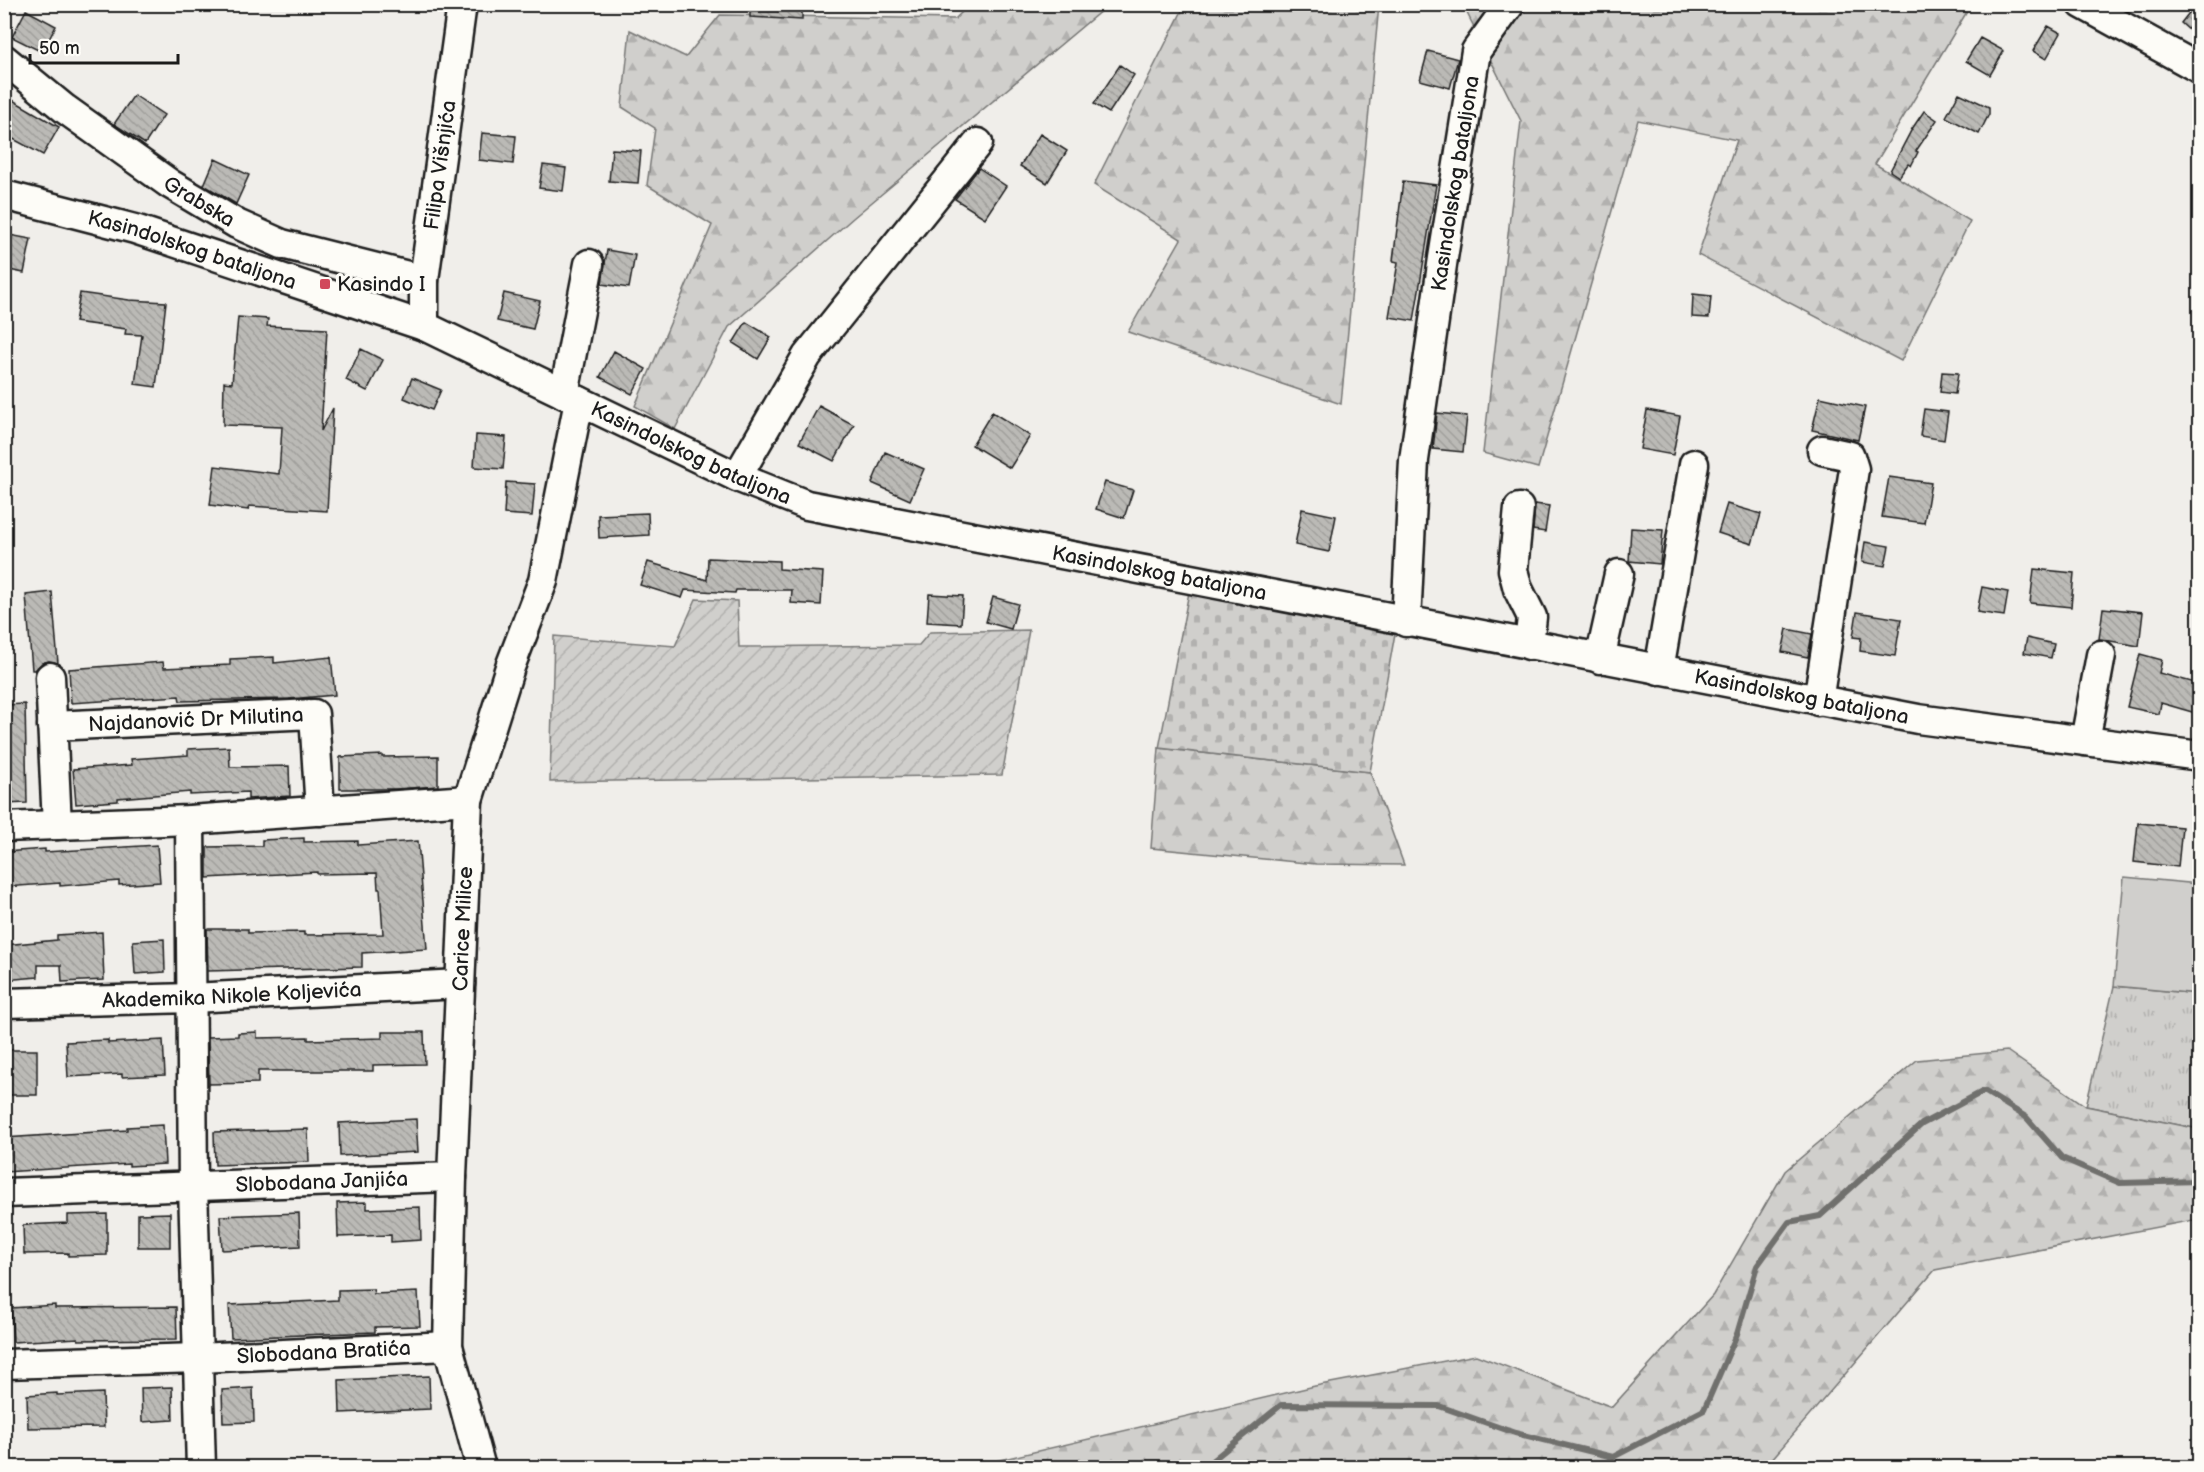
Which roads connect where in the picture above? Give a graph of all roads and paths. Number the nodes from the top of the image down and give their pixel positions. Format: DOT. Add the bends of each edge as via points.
graph roads {
  1 [pos="462,4"];
  2 [pos="1510,4"];
  3 [pos="2082,4"];
  4 [pos="4,59"];
  5 [pos="2199,69"];
  6 [pos="978,143"];
  7 [pos="4,195"];
  8 [pos="589,264"];
  9 [pos="424,280"];
  10 [pos="424,326"];
  11 [pos="571,398"];
  12 [pos="1822,450"];
  13 [pos="1694,464"];
  14 [pos="737,477"];
  15 [pos="1519,508"];
  16 [pos="1619,574"];
  17 [pos="1406,622"];
  18 [pos="1529,645"];
  19 [pos="2101,655"];
  20 [pos="1600,659"];
  21 [pos="1659,670"];
  22 [pos="50,677"];
  23 [pos="1818,700"];
  24 [pos="52,726"];
  25 [pos="2085,741"];
  26 [pos="2199,756"];
  27 [pos="468,800"];
  28 [pos="320,812"];
  29 [pos="190,820"];
  30 [pos="57,825"];
  31 [pos="4,827"];
  32 [pos="460,984"];
  33 [pos="192,998"];
  34 [pos="4,1004"];
  35 [pos="452,1177"];
  36 [pos="193,1185"];
  37 [pos="4,1193"];
  38 [pos="448,1346"];
  39 [pos="198,1358"];
  40 [pos="4,1364"];
  41 [pos="201,1460"];
  42 [pos="481,1467"];
  1 -- 9 [label="street, Filipa Višnjića"];
  2 -- 17 [label="street, Kasindolskog bataljona" via="1476,51 1414,460"];
  3 -- 5 [label="street"];
  4 -- 9 [label="street, Grabska" via="65,109 170,184 237,224 282,244"];
  6 -- 14 [label="street" via="807,356"];
  7 -- 10 [label="street, Kasindolskog bataljona" via="135,229"];
  8 -- 11 [label="street, Carice Milice"];
  9 -- 10 [label="street, Filipa Višnjića"];
  10 -- 11 [label="street, Kasindolskog bataljona"];
  11 -- 14 [label="street, Kasindolskog bataljona"];
  11 -- 27 [label="street, Carice Milice" via="543,581 510,668"];
  12 -- 23 [label="street" via="1850,456 1854,470"];
  13 -- 21 [label="street"];
  14 -- 17 [label="street, Kasindolskog bataljona" via="807,505"];
  15 -- 18 [label="street" via="1513,570 1532,617"];
  16 -- 20 [label="street"];
  17 -- 18 [label="street, Kasindolskog bataljona"];
  18 -- 20 [label="street, Kasindolskog bataljona"];
  19 -- 25 [label="street"];
  20 -- 21 [label="street, Kasindolskog bataljona"];
  21 -- 23 [label="street, Kasindolskog bataljona"];
  22 -- 24 [label="street"];
  23 -- 25 [label="street, Kasindolskog bataljona" via="1918,720"];
  24 -- 28 [label="street, Najdanović Dr Milutina" via="314,714"];
  24 -- 30 [label="street"];
  25 -- 26 [label="street, Kasindolskog bataljona"];
  27 -- 28 [label="street"];
  27 -- 32 [label="street, Carice Milice"];
  28 -- 29 [label="street"];
  29 -- 30 [label="street"];
  29 -- 33 [label="street"];
  30 -- 31 [label="street"];
  32 -- 33 [label="street, Akademika Nikole Koljevića"];
  32 -- 35 [label="street, Carice Milice"];
  33 -- 34 [label="street, Akademika Nikole Koljevića"];
  33 -- 36 [label="street"];
  35 -- 36 [label="street, Slobodana Janjića"];
  35 -- 38 [label="street, Carice Milice"];
  36 -- 37 [label="street, Slobodana Janjića"];
  36 -- 39 [label="street"];
  38 -- 39 [label="street, Slobodana Bratića"];
  38 -- 42 [label="street, Carice Milice"];
  39 -- 40 [label="street, Slobodana Bratića"];
  39 -- 41 [label="street"];
}
